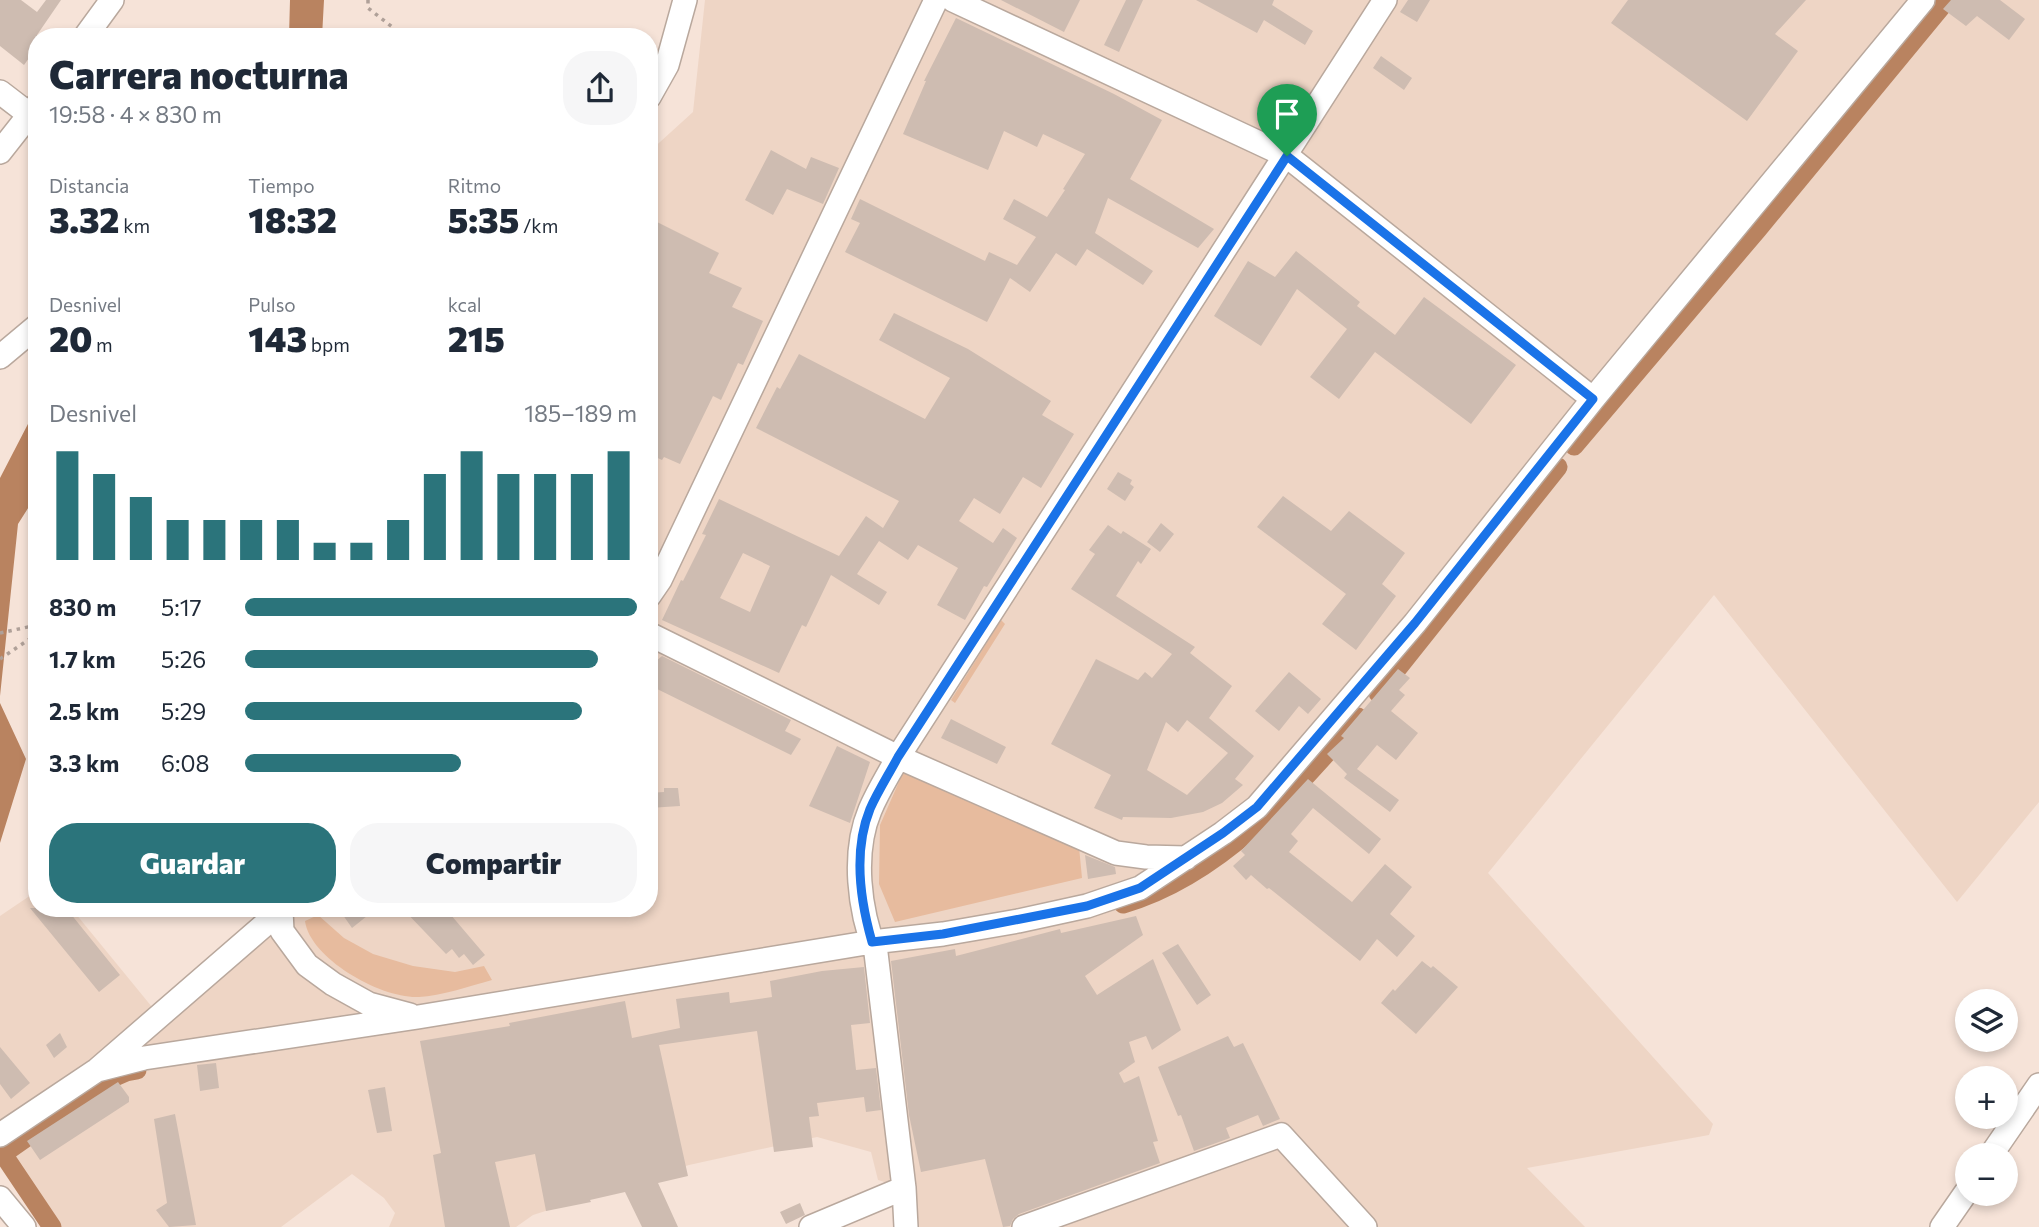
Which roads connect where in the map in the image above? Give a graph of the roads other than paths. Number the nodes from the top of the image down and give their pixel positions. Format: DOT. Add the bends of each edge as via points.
graph roads {
  1 [pos="112,0"];
  2 [pos="685,0"];
  3 [pos="936,0"];
  4 [pos="953,0"];
  5 [pos="1385,0"];
  6 [pos="1923,0"];
  7 [pos="92,28"];
  8 [pos="658,81"];
  9 [pos="0,92"];
  10 [pos="28,107"];
  11 [pos="28,116"];
  12 [pos="0,152"];
  13 [pos="1287,156"];
  14 [pos="28,334"];
  15 [pos="0,357"];
  16 [pos="1593,399"];
  17 [pos="658,583"];
  18 [pos="658,638"];
  19 [pos="898,757"];
  20 [pos="1186,858"];
  21 [pos="274,917"];
  22 [pos="283,917"];
  23 [pos="872,942"];
  24 [pos="418,1017"];
  25 [pos="97,1070"];
  26 [pos="2039,1085"];
  27 [pos="0,1135"];
  28 [pos="1999,1143"];
  29 [pos="904,1188"];
  30 [pos="0,1198"];
  31 [pos="1957,1206"];
  32 [pos="24,1227"];
  33 [pos="811,1227"];
  34 [pos="906,1227"];
  35 [pos="1024,1227"];
  36 [pos="1365,1227"];
  37 [pos="1942,1227"];
  1 -- 7 [label="street"];
  2 -- 8 [label="street"];
  3 -- 17 [label="street"];
  4 -- 13 [label="street"];
  5 -- 13 [label="street"];
  6 -- 16 [label="street"];
  9 -- 10 [label="street"];
  11 -- 12 [label="street"];
  13 -- 16 [label="street"];
  13 -- 19 [label="street"];
  14 -- 15 [label="street"];
  16 -- 20 [label="street" via="1415,623 1257,807"];
  18 -- 19 [label="street"];
  19 -- 20 [label="street" via="1116,853"];
  19 -- 23 [label="street" via="870,809 860,852"];
  20 -- 23 [label="street" via="1140,888 1087,906 943,934"];
  21 -- 25 [label="street"];
  22 -- 24 [label="street" via="282,931 307,965 332,984 369,1003"];
  23 -- 24 [label="street"];
  23 -- 29 [label="street" via="877,953"];
  24 -- 25 [label="street" via="144,1058"];
  25 -- 27 [label="street"];
  26 -- 28 [label="street"];
  29 -- 33 [label="street"];
  29 -- 34 [label="street"];
  30 -- 32 [label="street"];
  31 -- 37 [label="street"];
  35 -- 36 [label="street" via="1281,1135"];
}
